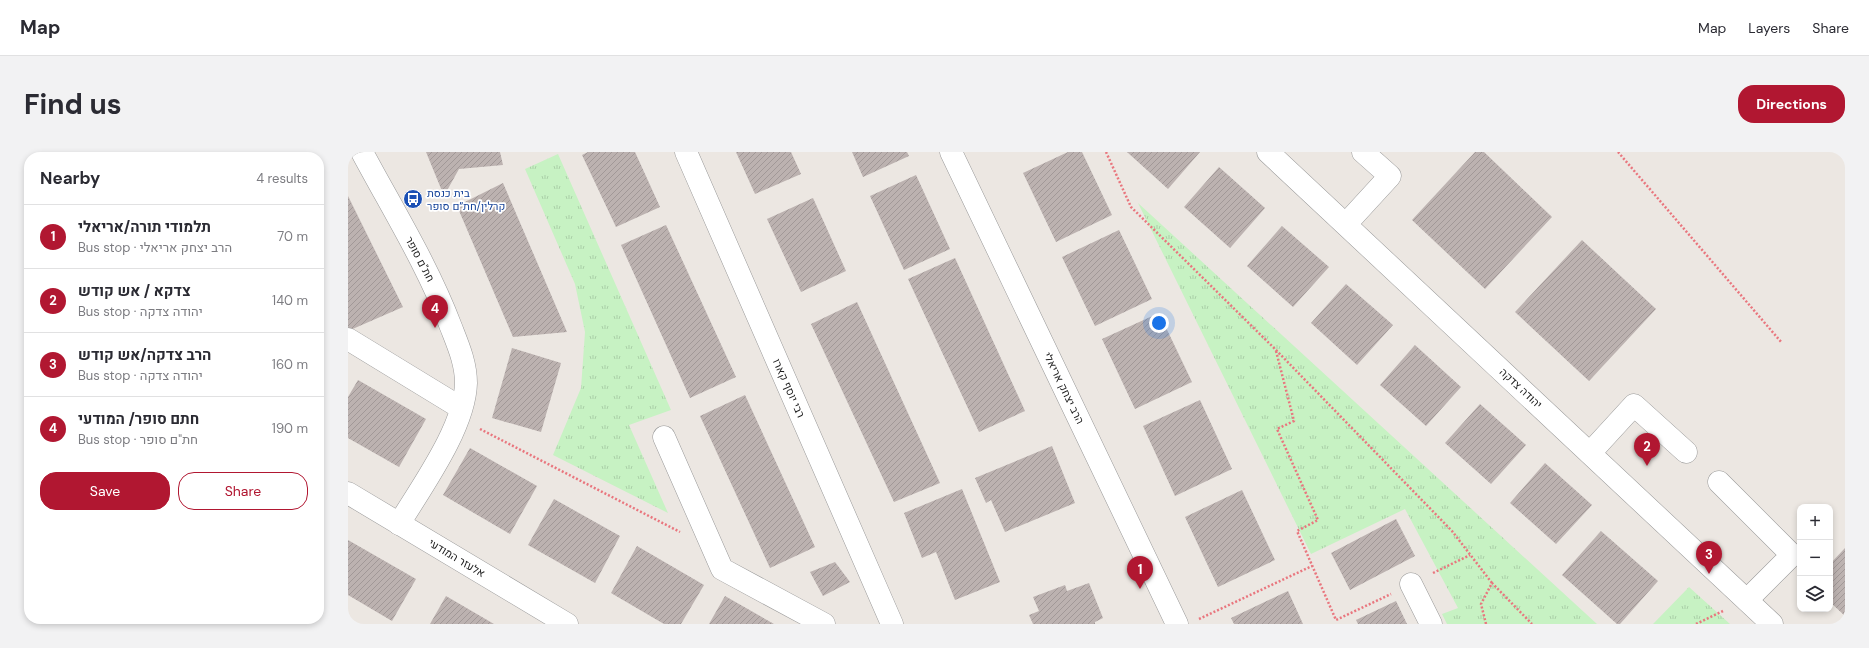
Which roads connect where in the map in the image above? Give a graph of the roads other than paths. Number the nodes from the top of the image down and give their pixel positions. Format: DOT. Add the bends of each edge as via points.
graph roads {
  1 [pos="362,152"];
  2 [pos="686,152"];
  3 [pos="951,152"];
  4 [pos="1268,152"];
  5 [pos="1363,152"];
  6 [pos="1346,224"];
  7 [pos="348,339"];
  8 [pos="460,413"];
  9 [pos="664,437"];
  10 [pos="1686,452"];
  11 [pos="1590,453"];
  12 [pos="1719,482"];
  13 [pos="348,493"];
  14 [pos="399,524"];
  15 [pos="1411,584"];
  16 [pos="1747,600"];
  17 [pos="1186,622"];
  18 [pos="567,624"];
  19 [pos="824,624"];
  20 [pos="892,624"];
  21 [pos="1431,624"];
  22 [pos="1772,624"];
  1 -- 8 [label="street, חת\"ם סופר" via="444,308 462,356 466,383"];
  2 -- 20 [label="street, רבי יוסף קארו"];
  3 -- 17 [label="street, הרב יצחק אריאלי"];
  4 -- 6 [label="street, יהודה צדקה"];
  5 -- 6 [label="street" via="1390,176"];
  6 -- 11 [label="street, יהודה צדקה"];
  7 -- 8 [label="street"];
  8 -- 14 [label="street, חת\"ם סופר" via="452,436"];
  9 -- 19 [label="street" via="722,569"];
  10 -- 11 [label="street" via="1634,405"];
  11 -- 16 [label="street, יהודה צדקה"];
  12 -- 16 [label="street" via="1792,555"];
  13 -- 14 [label="street, אלעזר המודעי"];
  14 -- 18 [label="street, אלעזר המודעי"];
  15 -- 21 [label="street"];
  16 -- 22 [label="street, יהודה צדקה"];
}
